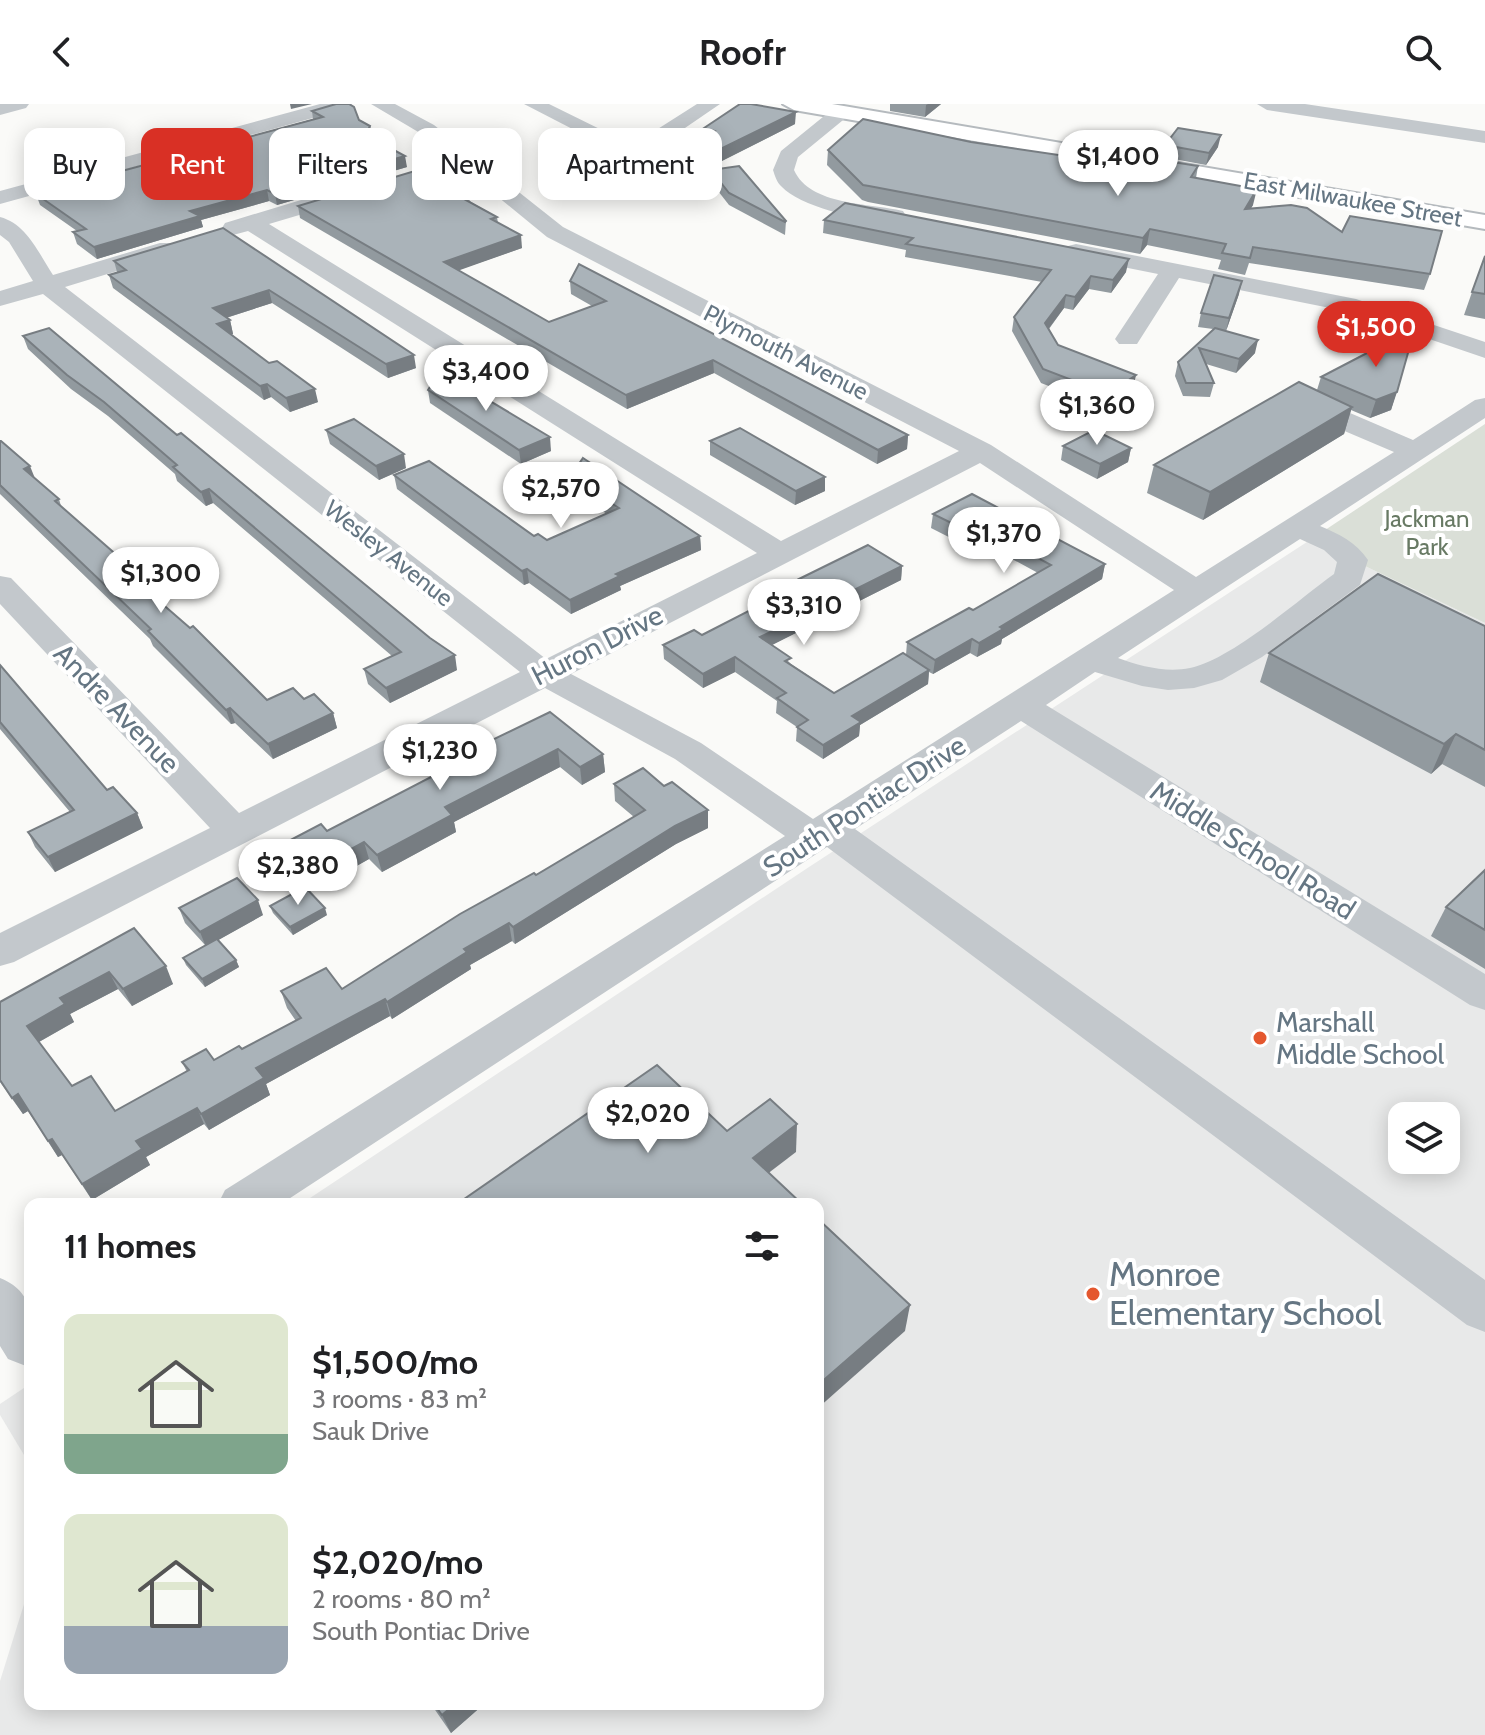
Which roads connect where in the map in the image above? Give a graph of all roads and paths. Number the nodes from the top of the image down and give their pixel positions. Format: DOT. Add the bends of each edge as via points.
graph roads {
  1 [pos="19,104"];
  2 [pos="342,104"];
  3 [pos="381,104"];
  4 [pos="534,104"];
  5 [pos="710,104"];
  6 [pos="794,104"];
  7 [pos="1267,104"];
  8 [pos="0,109"];
  9 [pos="1368,111"];
  10 [pos="841,112"];
  11 [pos="424,128"];
  12 [pos="1485,137"];
  13 [pos="0,198"];
  14 [pos="326,200"];
  15 [pos="513,200"];
  16 [pos="912,219"];
  17 [pos="1485,222"];
  18 [pos="251,223"];
  19 [pos="0,224"];
  20 [pos="1049,246"];
  21 [pos="1172,270"];
  22 [pos="47,285"];
  23 [pos="0,299"];
  24 [pos="1128,339"];
  25 [pos="1485,350"];
  26 [pos="1305,404"];
  27 [pos="1485,406"];
  28 [pos="981,451"];
  29 [pos="1416,451"];
  30 [pos="1298,527"];
  31 [pos="779,553"];
  32 [pos="0,585"];
  33 [pos="1198,592"];
  34 [pos="1093,659"];
  35 [pos="543,673"];
  36 [pos="1021,705"];
  37 [pos="234,830"];
  38 [pos="821,833"];
  39 [pos="0,951"];
  40 [pos="1485,994"];
  41 [pos="251,1198"];
  42 [pos="1485,1309"];
  1 -- 8 [label="street"];
  2 -- 13 [label="street"];
  3 -- 11 [label="street, Plymouth Avenue"];
  4 -- 5 [label="street" via="615,145 659,137"];
  6 -- 10 [label="main road, East Milwaukee Street"];
  7 -- 9 [label="street"];
  9 -- 12 [label="street"];
  10 -- 16 [label="street" via="788,155 785,178 823,201"];
  10 -- 17 [label="main road, East Milwaukee Street"];
  14 -- 18 [label="street"];
  15 -- 28 [label="street, Plymouth Avenue" via="587,250"];
  18 -- 22 [label="street"];
  18 -- 31 [label="street"];
  19 -- 22 [label="street, Wesley Avenue" via="18,238"];
  20 -- 21 [label="street"];
  21 -- 24 [label="street"];
  21 -- 25 [label="street" via="1356,306"];
  22 -- 23 [label="street"];
  22 -- 35 [label="street, Wesley Avenue"];
  26 -- 29 [label="street"];
  27 -- 29 [label="street, South Pontiac Drive"];
  28 -- 31 [label="street, Huron Drive"];
  28 -- 33 [label="street, Plymouth Avenue"];
  29 -- 30 [label="street, South Pontiac Drive"];
  30 -- 33 [label="street, South Pontiac Drive"];
  30 -- 34 [label="street" via="1335,544 1353,560 1349,578 1224,667 1194,678 1164,678 1118,671"];
  31 -- 35 [label="street, Huron Drive"];
  32 -- 37 [label="street, Andre Avenue"];
  33 -- 34 [label="street, South Pontiac Drive"];
  34 -- 36 [label="street, South Pontiac Drive"];
  35 -- 37 [label="street, Huron Drive"];
  35 -- 38 [label="street, Wesley Avenue" via="688,751"];
  36 -- 38 [label="street, South Pontiac Drive"];
  36 -- 40 [label="street, Middle School Road"];
  37 -- 39 [label="street, Huron Drive"];
  38 -- 41 [label="street, South Pontiac Drive"];
  38 -- 42 [label="street, Wesley Avenue"];
}
